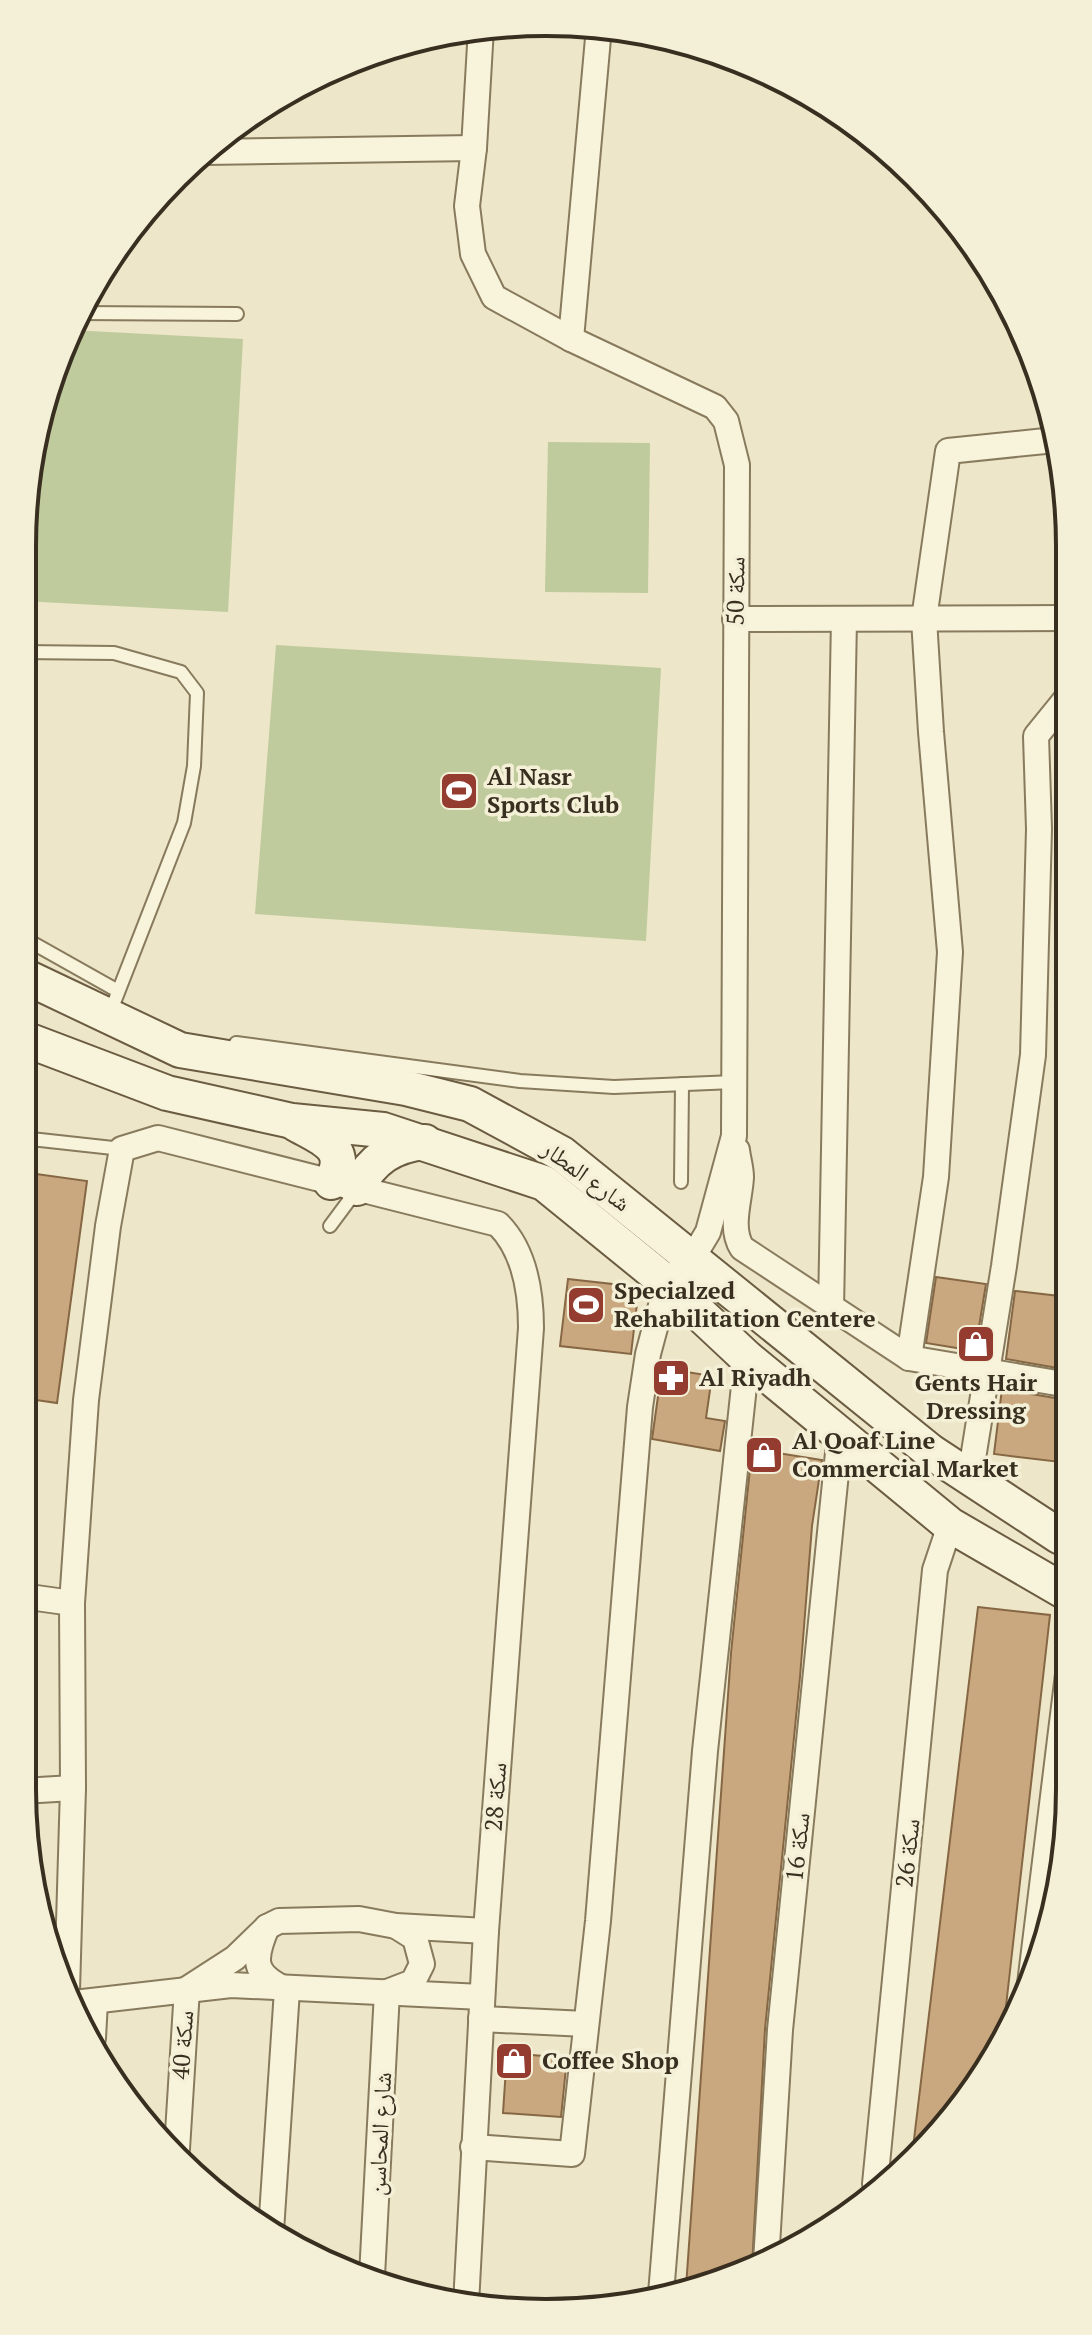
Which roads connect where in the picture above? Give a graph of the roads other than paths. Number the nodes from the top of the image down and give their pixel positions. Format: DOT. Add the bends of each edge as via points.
graph roads {
  1 [pos="598,39"];
  2 [pos="480,40"];
  3 [pos="474,148"];
  4 [pos="223,152"];
  5 [pos="93,313"];
  6 [pos="237,314"];
  7 [pos="571,339"];
  8 [pos="1045,441"];
  9 [pos="1056,618"];
  10 [pos="735,619"];
  11 [pos="844,619"];
  12 [pos="924,619"];
  13 [pos="36,652"];
  14 [pos="1056,711"];
  15 [pos="36,947"];
  16 [pos="36,979"];
  17 [pos="113,1004"];
  18 [pos="143,1032"];
  19 [pos="188,1037"];
  20 [pos="219,1040"];
  21 [pos="36,1043"];
  22 [pos="734,1082"];
  23 [pos="682,1084"];
  24 [pos="292,1121"];
  25 [pos="734,1136"];
  26 [pos="36,1140"];
  27 [pos="426,1142"];
  28 [pos="122,1149"];
  29 [pos="681,1182"];
  30 [pos="344,1185"];
  31 [pos="330,1226"];
  32 [pos="693,1257"];
  33 [pos="667,1283"];
  34 [pos="831,1309"];
  35 [pos="747,1358"];
  36 [pos="909,1358"];
  37 [pos="988,1371"];
  38 [pos="1056,1383"];
  39 [pos="840,1433"];
  40 [pos="970,1477"];
  41 [pos="950,1525"];
  42 [pos="1056,1534"];
  43 [pos="1056,1586"];
  44 [pos="36,1598"];
  45 [pos="72,1603"];
  46 [pos="1056,1772"];
  47 [pos="73,1788"];
  48 [pos="36,1790"];
  49 [pos="396,1926"];
  50 [pos="267,1927"];
  51 [pos="1037,1928"];
  52 [pos="486,1931"];
  53 [pos="68,1965"];
  54 [pos="187,1989"];
  55 [pos="287,1990"];
  56 [pos="387,1992"];
  57 [pos="85,2002"];
  58 [pos="481,2008"];
  59 [pos="586,2024"];
  60 [pos="177,2141"];
  61 [pos="473,2147"];
  62 [pos="876,2177"];
  63 [pos="272,2219"];
  64 [pos="767,2248"];
  65 [pos="372,2268"];
  66 [pos="662,2285"];
  67 [pos="467,2293"];
  1 -- 7 [label="street"];
  2 -- 3 [label="street, سكة 50"];
  3 -- 4 [label="street"];
  3 -- 7 [label="street, سكة 50" via="467,206 473,254 484,280 494,297"];
  5 -- 6 [label="lane"];
  7 -- 10 [label="street, سكة 50" via="715,407 726,421 737,465"];
  8 -- 12 [label="street" via="948,451"];
  9 -- 12 [label="street"];
  10 -- 11 [label="street"];
  10 -- 22 [label="street, سكة 50"];
  11 -- 12 [label="street"];
  11 -- 34 [label="street"];
  12 -- 36 [label="street" via="950,952 936,1177"];
  13 -- 17 [label="lane" via="114,653 155,662 181,672 197,693 194,766 184,823"];
  14 -- 37 [label="street" via="1036,736 1033,1055"];
  15 -- 17 [label="lane"];
  16 -- 17 [label="street, شارع المطار"];
  17 -- 18 [label="street, شارع المطار"];
  18 -- 19 [label="lane"];
  18 -- 32 [label="street, شارع المطار" via="180,1050 406,1088 470,1104 562,1154"];
  20 -- 23 [label="lane" via="520,1081 614,1087"];
  21 -- 24 [label="street, شارع المطار" via="167,1093"];
  22 -- 23 [label="lane"];
  22 -- 25 [label="street, سكة 50"];
  23 -- 29 [label="lane"];
  24 -- 27 [label="street, شارع المطار" via="383,1130"];
  24 -- 30 [label="street" via="335,1149"];
  25 -- 32 [label="street, سكة 50" via="708,1232"];
  25 -- 34 [label="street" via="741,1174 737,1240"];
  26 -- 28 [label="lane"];
  27 -- 30 [label="street" via="392,1149"];
  27 -- 33 [label="street, شارع المطار" via="544,1183"];
  28 -- 30 [label="street" via="158,1138"];
  28 -- 45 [label="street" via="86,1400"];
  30 -- 31 [label="lane"];
  30 -- 52 [label="street, سكة 28" via="498,1224 511,1237 531,1291"];
  32 -- 33 [label="street, سكة 50"];
  32 -- 40 [label="street, شارع المطار" via="931,1452"];
  33 -- 35 [label="street, شارع المطار"];
  33 -- 59 [label="street" via="640,1407"];
  34 -- 36 [label="street"];
  35 -- 39 [label="street, شارع المطار"];
  35 -- 66 [label="street" via="705,1751"];
  36 -- 37 [label="street"];
  37 -- 38 [label="street"];
  37 -- 40 [label="street"];
  39 -- 41 [label="street, شارع المطار"];
  39 -- 64 [label="street, سكة 16" via="780,2030"];
  40 -- 42 [label="street, شارع المطار"];
  41 -- 43 [label="street, شارع المطار"];
  41 -- 62 [label="street, سكة 26" via="935,1570"];
  44 -- 45 [label="street"];
  45 -- 47 [label="street"];
  46 -- 51 [label="street"];
  47 -- 48 [label="street"];
  47 -- 53 [label="street"];
  49 -- 50 [label="street" via="359,1919 279,1921"];
  49 -- 52 [label="street"];
  49 -- 56 [label="street" via="415,1938 422,1964 413,1982"];
  50 -- 54 [label="street" via="235,1958"];
  50 -- 55 [label="street" via="257,1958 260,1971"];
  52 -- 58 [label="street, سكة 28"];
  54 -- 55 [label="street" via="231,1985"];
  54 -- 57 [label="street"];
  54 -- 60 [label="street, سكة 40"];
  55 -- 56 [label="street"];
  55 -- 63 [label="street"];
  56 -- 58 [label="street"];
  56 -- 65 [label="street, شارع المحاسن"];
  58 -- 59 [label="street"];
  58 -- 61 [label="street, سكة 28"];
  59 -- 61 [label="street" via="572,2154"];
  61 -- 67 [label="street, سكة 28"];
}
